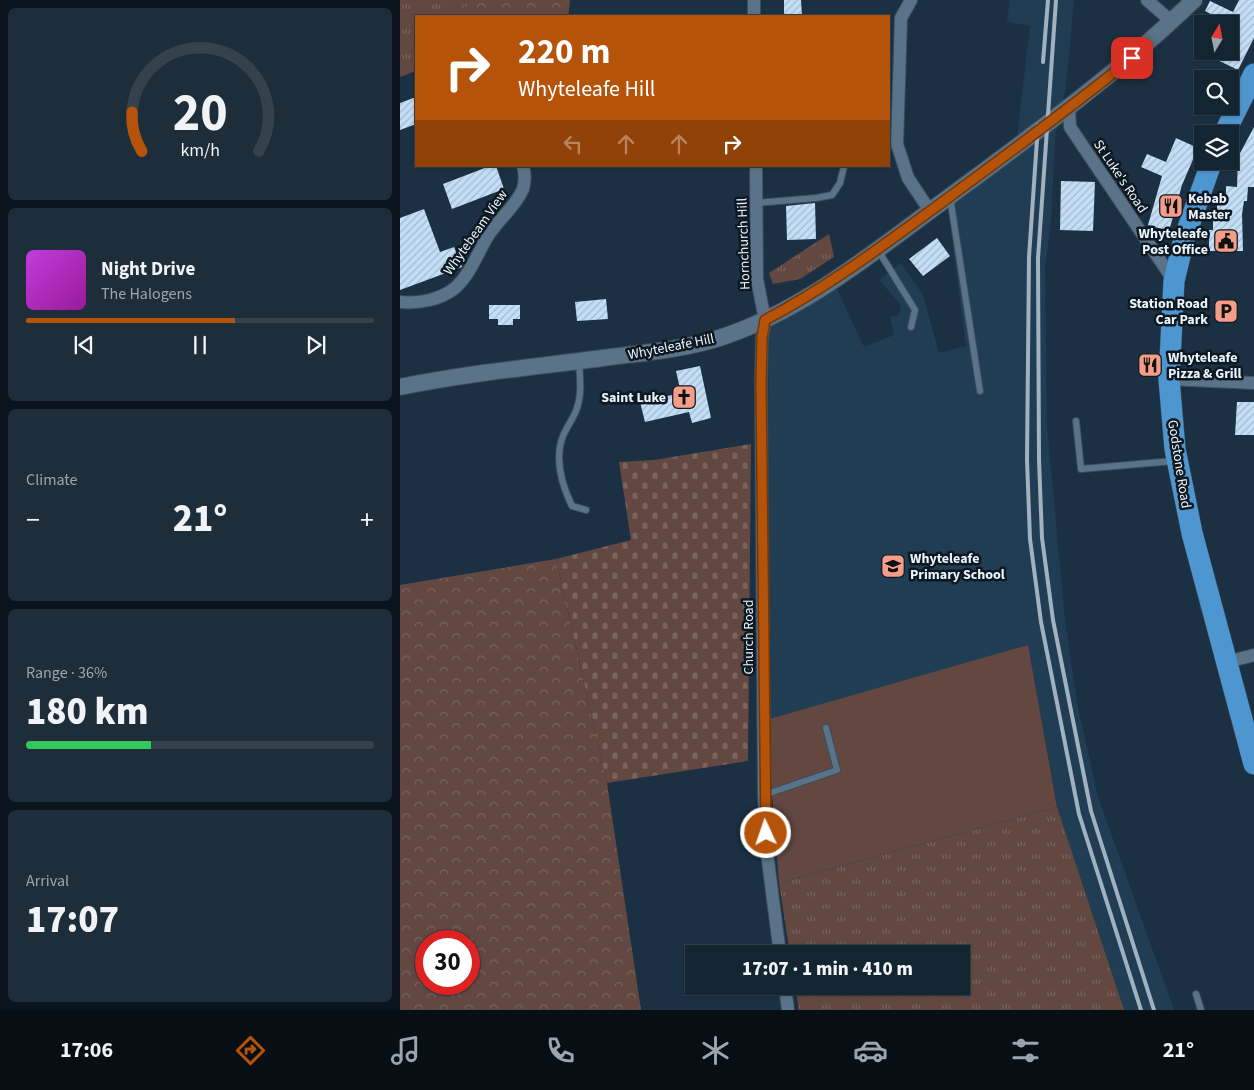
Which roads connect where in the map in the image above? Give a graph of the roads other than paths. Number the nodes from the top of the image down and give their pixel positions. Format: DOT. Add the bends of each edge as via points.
graph roads {
  1 [pos="754,0"];
  2 [pos="911,0"];
  3 [pos="1147,0"];
  4 [pos="1194,0"];
  5 [pos="754,15"];
  6 [pos="1172,22"];
  7 [pos="1254,74"];
  8 [pos="1069,109"];
  9 [pos="1228,125"];
  10 [pos="523,167"];
  11 [pos="756,167"];
  12 [pos="844,167"];
  13 [pos="1209,170"];
  14 [pos="950,196"];
  15 [pos="757,203"];
  16 [pos="930,211"];
  17 [pos="878,249"];
  18 [pos="1174,281"];
  19 [pos="400,302"];
  20 [pos="765,320"];
  21 [pos="911,327"];
  22 [pos="579,361"];
  23 [pos="1169,380"];
  24 [pos="1254,383"];
  25 [pos="400,387"];
  26 [pos="980,391"];
  27 [pos="1076,421"];
  28 [pos="1177,461"];
  29 [pos="586,510"];
  30 [pos="1254,655"];
  31 [pos="1226,662"];
  32 [pos="826,728"];
  33 [pos="1254,764"];
  34 [pos="764,795"];
  35 [pos="779,945"];
  36 [pos="1196,994"];
  37 [pos="786,995"];
  38 [pos="788,1010"];
  39 [pos="1201,1010"];
  1 -- 5 [label="street"];
  2 -- 16 [label="street" via="901,18 897,144 908,178"];
  3 -- 6 [label="street"];
  4 -- 6 [label="street, Whyteleafe Hill"];
  6 -- 8 [label="street, Whyteleafe Hill"];
  7 -- 9 [label="highway"];
  8 -- 14 [label="street, Whyteleafe Hill"];
  8 -- 18 [label="street, St Luke's Road" via="1070,127"];
  10 -- 19 [label="street, Whytebeam View" via="521,192 455,288 431,300 412,304"];
  11 -- 15 [label="street, Hornchurch Hill"];
  12 -- 15 [label="lane" via="840,183 832,195"];
  13 -- 18 [label="highway, Godstone Road" via="1184,239"];
  14 -- 16 [label="street, Whyteleafe Hill"];
  14 -- 26 [label="lane"];
  15 -- 20 [label="street, Hornchurch Hill" via="758,279"];
  16 -- 17 [label="street, Whyteleafe Hill"];
  17 -- 20 [label="street, Whyteleafe Hill" via="800,302"];
  17 -- 21 [label="lane" via="915,310"];
  18 -- 23 [label="highway, Godstone Road"];
  20 -- 22 [label="street, Whyteleafe Hill" via="715,340"];
  20 -- 34 [label="street, Church Road" via="761,384"];
  22 -- 25 [label="street, Whyteleafe Hill" via="454,376"];
  22 -- 29 [label="lane" via="579,401 564,435 559,461 572,506"];
  23 -- 24 [label="street"];
  23 -- 28 [label="highway, Godstone Road"];
  27 -- 28 [label="lane" via="1081,470"];
  28 -- 31 [label="highway, Godstone Road"];
  30 -- 31 [label="street"];
  31 -- 33 [label="highway, Godstone Road"];
  32 -- 34 [label="lane" via="837,770"];
  34 -- 35 [label="street, Church Road" via="767,853"];
  36 -- 39 [label="lane"];
  37 -- 38 [label="street"];
}
